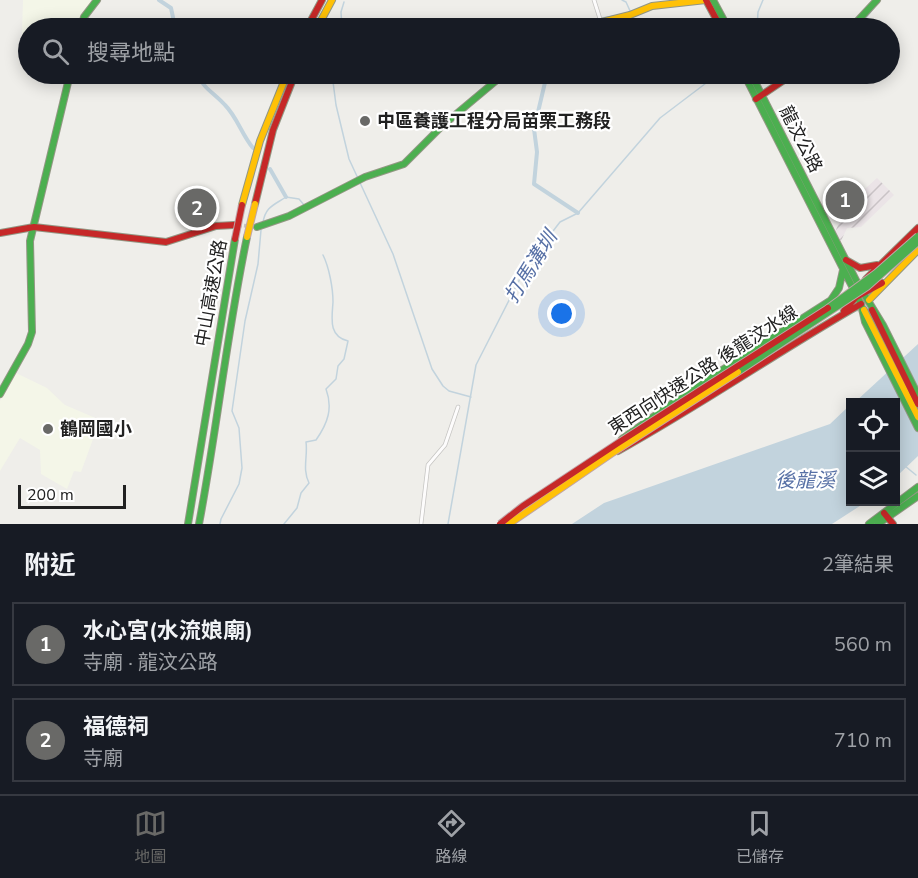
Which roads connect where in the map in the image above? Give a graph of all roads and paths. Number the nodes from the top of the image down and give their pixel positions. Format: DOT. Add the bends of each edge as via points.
graph roads {
  1 [pos="97,0"];
  2 [pos="322,0"];
  3 [pos="332,0"];
  4 [pos="594,0"];
  5 [pos="706,0"];
  6 [pos="713,0"];
  7 [pos="877,0"];
  8 [pos="84,18"];
  9 [pos="312,18"];
  10 [pos="322,18"];
  11 [pos="600,18"];
  12 [pos="608,18"];
  13 [pos="716,18"];
  14 [pos="723,18"];
  15 [pos="860,18"];
  16 [pos="68,84"];
  17 [pos="282,84"];
  18 [pos="291,84"];
  19 [pos="492,84"];
  20 [pos="752,84"];
  21 [pos="778,84"];
  22 [pos="759,97"];
  23 [pos="234,225"];
  24 [pos="34,227"];
  25 [pos="257,228"];
  26 [pos="918,228"];
  27 [pos="0,233"];
  28 [pos="918,236"];
  29 [pos="918,242"];
  30 [pos="918,250"];
  31 [pos="846,260"];
  32 [pos="878,265"];
  33 [pos="843,270"];
  34 [pos="890,278"];
  35 [pos="858,292"];
  36 [pos="831,300"];
  37 [pos="868,300"];
  38 [pos="861,304"];
  39 [pos="841,315"];
  40 [pos="0,394"];
  41 [pos="918,395"];
  42 [pos="918,404"];
  43 [pos="458,407"];
  44 [pos="918,417"];
  45 [pos="918,428"];
  46 [pos="618,443"];
  47 [pos="611,454"];
  48 [pos="918,487"];
  49 [pos="918,496"];
  50 [pos="888,520"];
  51 [pos="188,524"];
  52 [pos="199,524"];
  53 [pos="421,524"];
  54 [pos="500,524"];
  55 [pos="509,524"];
  56 [pos="869,524"];
  57 [pos="878,524"];
  1 -- 8 [label="main road"];
  2 -- 9 [label="main road"];
  3 -- 10 [label="main road"];
  4 -- 11 [label="street"];
  5 -- 12 [label="main road" via="652,6"];
  5 -- 13 [label="main road"];
  6 -- 14 [label="main road"];
  7 -- 15 [label="main road"];
  16 -- 24 [label="main road"];
  17 -- 51 [label="main road, 中山高速公路, bridge" via="260,141 242,205"];
  18 -- 52 [label="main road, 中山高速公路, bridge" via="273,130 241,263"];
  19 -- 25 [label="main road" via="404,164 358,180"];
  20 -- 22 [label="main road"];
  21 -- 22 [label="main road"];
  22 -- 31 [label="main road, 龍汶公路"];
  22 -- 33 [label="main road, 龍汶公路"];
  23 -- 24 [label="main road" via="207,226 166,242"];
  24 -- 27 [label="main road"];
  24 -- 40 [label="main road" via="30,241 32,332"];
  26 -- 32 [label="main road"];
  28 -- 46 [label="main road, 東西向快速公路 後龍汶水線, bridge" via="834,304"];
  29 -- 47 [label="main road, 東西向快速公路 後龍汶水線, bridge" via="867,287"];
  30 -- 34 [label="main road"];
  31 -- 32 [label="main road" via="867,269"];
  31 -- 35 [label="main road, 龍汶公路"];
  32 -- 35 [label="main road"];
  33 -- 35 [label="main road, 龍汶公路"];
  33 -- 36 [label="main road"];
  34 -- 35 [label="main road"];
  34 -- 37 [label="main road"];
  35 -- 36 [label="main road"];
  35 -- 37 [label="main road"];
  35 -- 38 [label="main road"];
  35 -- 39 [label="main road"];
  35 -- 42 [label="main road"];
  36 -- 46 [label="main road" via="628,432"];
  37 -- 41 [label="main road"];
  38 -- 39 [label="main road"];
  38 -- 44 [label="main road"];
  38 -- 45 [label="main road" via="865,322"];
  39 -- 47 [label="main road"];
  43 -- 53 [label="street" via="445,445 428,465"];
  46 -- 54 [label="main road, 東西向快速公路 後龍汶水線, bridge"];
  47 -- 55 [label="main road, 東西向快速公路 後龍汶水線, bridge"];
  48 -- 50 [label="main road"];
  49 -- 50 [label="main road"];
  50 -- 56 [label="main road"];
  50 -- 57 [label="main road"];
}
